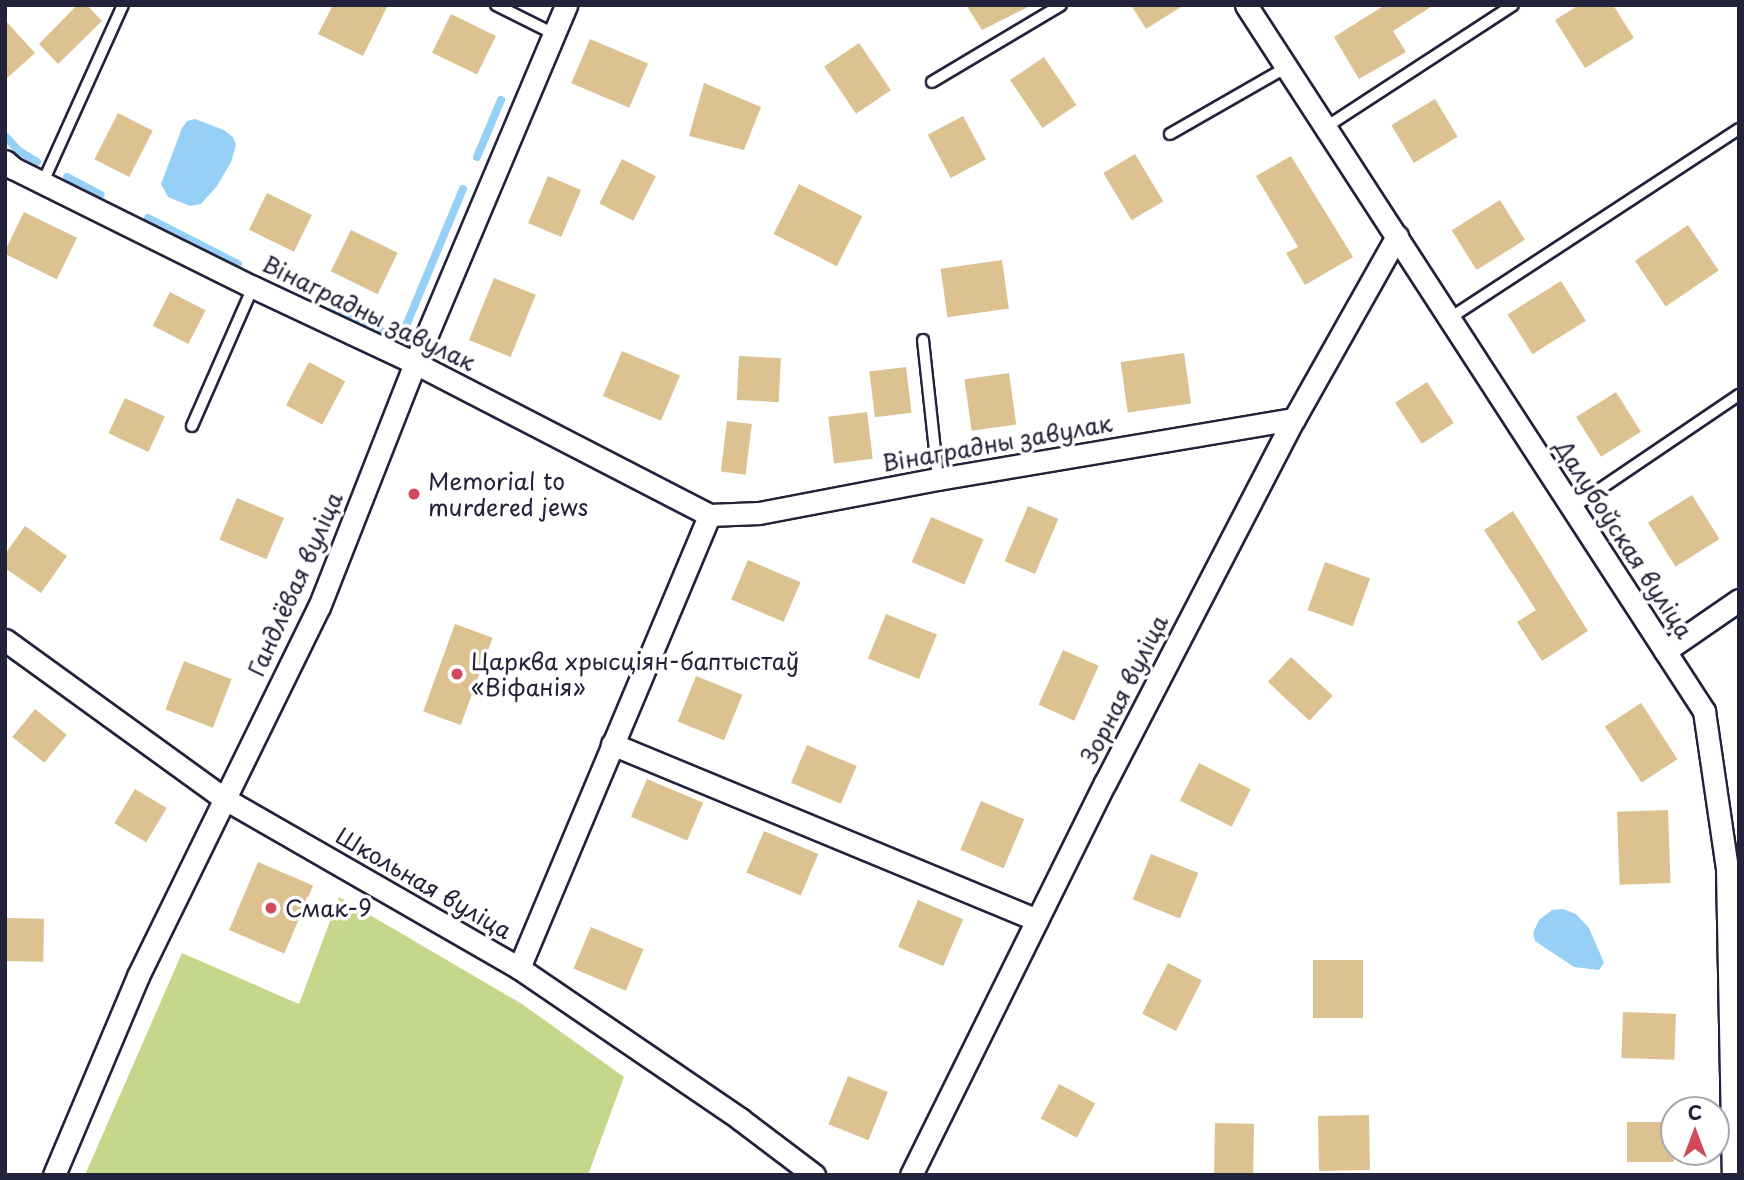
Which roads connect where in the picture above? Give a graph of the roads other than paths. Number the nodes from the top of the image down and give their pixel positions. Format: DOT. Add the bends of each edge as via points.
graph roads {
  1 [pos="122,5"];
  2 [pos="496,5"];
  3 [pos="566,5"];
  4 [pos="1061,5"];
  5 [pos="1246,5"];
  6 [pos="1513,5"];
  7 [pos="554,34"];
  8 [pos="1287,67"];
  9 [pos="932,82"];
  10 [pos="1326,127"];
  11 [pos="1739,129"];
  12 [pos="1170,134"];
  13 [pos="5,160"];
  14 [pos="43,182"];
  15 [pos="1397,236"];
  16 [pos="253,287"];
  17 [pos="1450,318"];
  18 [pos="923,340"];
  19 [pos="415,363"];
  20 [pos="1739,395"];
  21 [pos="1294,419"];
  22 [pos="192,426"];
  23 [pos="938,479"];
  24 [pos="1572,508"];
  25 [pos="709,516"];
  26 [pos="1739,600"];
  27 [pos="5,640"];
  28 [pos="1665,651"];
  29 [pos="612,744"];
  30 [pos="225,799"];
  31 [pos="1733,868"];
  32 [pos="1037,920"];
  33 [pos="519,968"];
  34 [pos="54,1175"];
  35 [pos="814,1175"];
  36 [pos="911,1175"];
  37 [pos="1733,1175"];
  1 -- 14 [label="lane"];
  2 -- 7 [label="lane"];
  3 -- 7 [label="street, Гандлёвая вуліца"];
  4 -- 9 [label="lane"];
  5 -- 8 [label="street, Далубоўская вуліца"];
  6 -- 10 [label="lane"];
  7 -- 19 [label="street, Гандлёвая вуліца"];
  8 -- 10 [label="street, Далубоўская вуліца"];
  8 -- 12 [label="lane"];
  10 -- 15 [label="street, Далубоўская вуліца"];
  11 -- 17 [label="lane"];
  13 -- 14 [label="street, Вінаградны завулак"];
  14 -- 16 [label="street, Вінаградны завулак"];
  15 -- 17 [label="street, Далубоўская вуліца"];
  15 -- 21 [label="street, Зорная вуліца"];
  16 -- 19 [label="street, Вінаградны завулак"];
  16 -- 22 [label="lane"];
  17 -- 24 [label="street, Далубоўская вуліца"];
  18 -- 23 [label="lane"];
  19 -- 25 [label="street, Вінаградны завулак"];
  19 -- 30 [label="street, Гандлёвая вуліца" via="319,607"];
  20 -- 24 [label="lane"];
  21 -- 23 [label="street, Вінаградны завулак"];
  21 -- 32 [label="street, Зорная вуліца"];
  23 -- 25 [label="street, Вінаградны завулак" via="759,513"];
  24 -- 28 [label="street, Далубоўская вуліца"];
  25 -- 29 [label="street"];
  26 -- 28 [label="street"];
  27 -- 30 [label="street, Школьная вуліца"];
  28 -- 31 [label="street, Далубоўская вуліца" via="1704,711"];
  29 -- 32 [label="street"];
  29 -- 33 [label="street"];
  30 -- 33 [label="street, Школьная вуліца"];
  30 -- 34 [label="street, Гандлёвая вуліца" via="138,976"];
  31 -- 37 [label="street, Далубоўская вуліца"];
  32 -- 36 [label="street, Зорная вуліца"];
  33 -- 35 [label="street, Школьная вуліца"];
}
